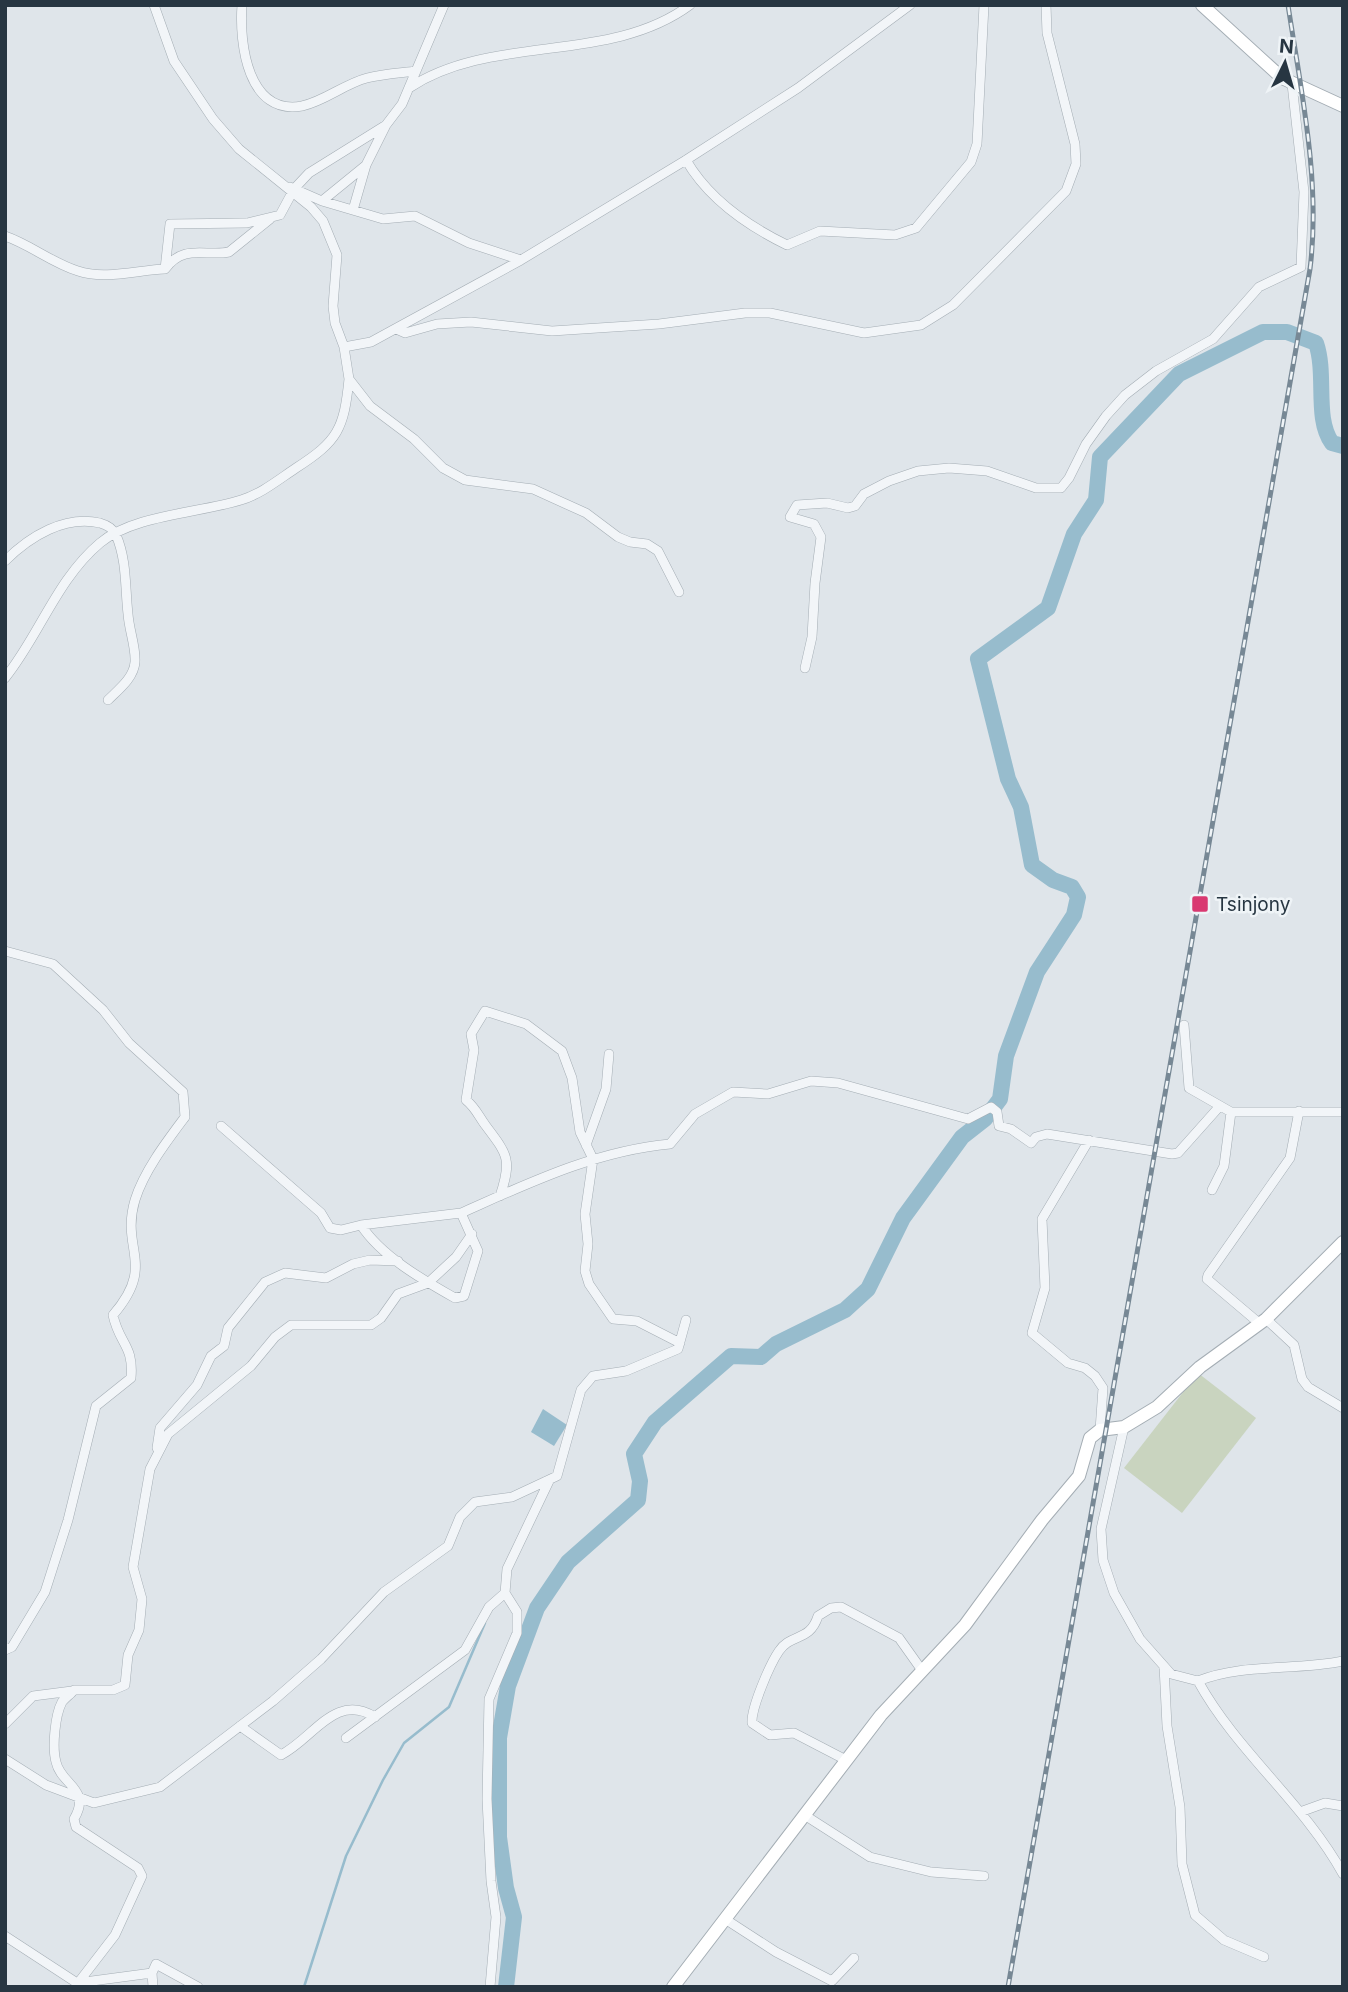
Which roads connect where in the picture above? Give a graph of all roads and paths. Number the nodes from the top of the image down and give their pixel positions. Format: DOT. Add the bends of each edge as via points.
graph roads {
  1 [pos="155,5"];
  2 [pos="242,5"];
  3 [pos="444,5"];
  4 [pos="690,5"];
  5 [pos="910,5"];
  6 [pos="984,5"];
  7 [pos="1045,5"];
  8 [pos="1202,5"];
  9 [pos="415,71"];
  10 [pos="1292,85"];
  11 [pos="408,88"];
  12 [pos="1343,106"];
  13 [pos="386,125"];
  14 [pos="686,160"];
  15 [pos="366,165"];
  16 [pos="293,192"];
  17 [pos="322,201"];
  18 [pos="354,210"];
  19 [pos="271,219"];
  20 [pos="5,236"];
  21 [pos="522,260"];
  22 [pos="165,269"];
  23 [pos="396,329"];
  24 [pos="344,347"];
  25 [pos="349,379"];
  26 [pos="116,533"];
  27 [pos="5,561"];
  28 [pos="679,592"];
  29 [pos="806,668"];
  30 [pos="5,678"];
  31 [pos="107,700"];
  32 [pos="5,951"];
  33 [pos="1184,1025"];
  34 [pos="609,1054"];
  35 [pos="1219,1107"];
  36 [pos="1299,1111"];
  37 [pos="1231,1112"];
  38 [pos="1343,1112"];
  39 [pos="221,1126"];
  40 [pos="1089,1140"];
  41 [pos="586,1145"];
  42 [pos="593,1159"];
  43 [pos="1212,1190"];
  44 [pos="500,1196"];
  45 [pos="461,1213"];
  46 [pos="361,1225"];
  47 [pos="472,1234"];
  48 [pos="1343,1242"];
  49 [pos="400,1261"];
  50 [pos="428,1283"];
  51 [pos="686,1320"];
  52 [pos="1262,1321"];
  53 [pos="680,1343"];
  54 [pos="1343,1408"];
  55 [pos="1124,1427"];
  56 [pos="1100,1430"];
  57 [pos="157,1453"];
  58 [pos="549,1481"];
  59 [pos="505,1593"];
  60 [pos="5,1650"];
  61 [pos="1343,1661"];
  62 [pos="1164,1666"];
  63 [pos="921,1669"];
  64 [pos="1198,1681"];
  65 [pos="74,1690"];
  66 [pos="375,1717"];
  67 [pos="5,1724"];
  68 [pos="240,1726"];
  69 [pos="346,1738"];
  70 [pos="5,1759"];
  71 [pos="846,1760"];
  72 [pos="80,1798"];
  73 [pos="1343,1806"];
  74 [pos="1300,1812"];
  75 [pos="806,1816"];
  76 [pos="1343,1874"];
  77 [pos="984,1876"];
  78 [pos="725,1919"];
  79 [pos="5,1936"];
  80 [pos="1264,1957"];
  81 [pos="854,1958"];
  82 [pos="152,1973"];
  83 [pos="104,1984"];
  84 [pos="76,1985"];
  85 [pos="197,1986"];
  86 [pos="153,1987"];
  87 [pos="490,1987"];
  88 [pos="673,1987"];
  1 -- 16 [label="street" via="174,61 213,119 239,149"];
  2 -- 9 [label="street" via="250,73 273,103 303,106 368,78"];
  3 -- 9 [label="street"];
  4 -- 11 [label="street" via="676,16 627,35 461,64 429,74"];
  5 -- 14 [label="street" via="798,88"];
  6 -- 14 [label="street" via="977,144 971,162 916,229 895,235 820,231 787,245 758,232 716,197 696,179"];
  7 -- 23 [label="street" via="1047,33 1075,144 1076,164 1066,191 953,305 921,325 864,333 770,313 745,313 552,331 471,322 405,332"];
  8 -- 10 [label="street"];
  9 -- 11 [label="street"];
  10 -- 12 [label="street"];
  10 -- 29 [label="street" via="1304,192 1301,267 1259,288 1213,338 1125,395 1099,425 1060,488 1036,488 987,471 949,468 918,471 889,481 848,508 827,503 797,505 790,517 814,524 821,537"];
  11 -- 13 [label="street" via="395,117"];
  13 -- 15 [label="street"];
  13 -- 16 [label="street" via="321,164"];
  14 -- 21 [label="street"];
  15 -- 17 [label="street"];
  15 -- 18 [label="street"];
  16 -- 17 [label="street"];
  16 -- 19 [label="street" via="280,215"];
  16 -- 24 [label="street" via="323,221 333,241 338,271 335,323"];
  17 -- 18 [label="street"];
  18 -- 21 [label="street" via="383,219 415,216 469,243"];
  19 -- 22 [label="street" via="229,253 192,252"];
  19 -- 22 [label="street" via="236,224 173,222 168,228"];
  20 -- 22 [label="street" via="88,274"];
  21 -- 23 [label="street"];
  23 -- 24 [label="street" via="371,342"];
  24 -- 25 [label="street"];
  25 -- 26 [label="street" via="341,426 319,454 243,500"];
  25 -- 28 [label="street" via="370,406 443,468 465,480 533,489 586,513 618,537 647,544 658,551"];
  26 -- 27 [label="street" via="108,525 83,519 62,524 41,533"];
  26 -- 30 [label="street" via="82,562"];
  26 -- 31 [label="street" via="126,573 136,664 126,684"];
  32 -- 60 [label="street" via="53,964 103,1010 129,1043 183,1091 185,1117 135,1199 131,1234 138,1265 128,1297 113,1315 133,1357 131,1378 96,1406 45,1592 12,1647"];
  33 -- 35 [label="street" via="1189,1088"];
  34 -- 41 [label="street" via="606,1089"];
  35 -- 37 [label="street"];
  35 -- 40 [label="street" via="1178,1153"];
  36 -- 37 [label="street"];
  36 -- 38 [label="street"];
  36 -- 52 [label="street" via="1290,1158 1208,1275"];
  37 -- 43 [label="street" via="1224,1166"];
  39 -- 46 [label="street" via="321,1213 330,1228"];
  40 -- 42 [label="street" via="1047,1134 1031,1143 999,1126 993,1109 968,1119 838,1083 811,1081 768,1094 733,1092 695,1114 670,1144"];
  40 -- 56 [label="street" via="1042,1219 1045,1288 1032,1333 1068,1363 1095,1376 1102,1388"];
  41 -- 42 [label="street"];
  41 -- 44 [label="street" via="562,1051 526,1024 485,1010 471,1034 474,1050 466,1100 507,1153"];
  42 -- 44 [label="street"];
  42 -- 53 [label="street" via="584,1226 589,1284 613,1319 638,1321"];
  44 -- 45 [label="street"];
  45 -- 46 [label="street"];
  45 -- 47 [label="street"];
  46 -- 49 [label="street"];
  47 -- 50 [label="street"];
  47 -- 50 [label="street" via="478,1251 464,1296 455,1298"];
  48 -- 52 [label="street"];
  49 -- 50 [label="street"];
  49 -- 57 [label="street" via="370,1260 326,1278 285,1273 265,1282 228,1328 224,1346 211,1356 197,1385 160,1428"];
  50 -- 57 [label="street" via="398,1294 372,1325 291,1325 169,1434"];
  51 -- 53 [label="street"];
  52 -- 54 [label="street" via="1294,1345 1308,1387"];
  52 -- 55 [label="street" via="1200,1367 1157,1407"];
  53 -- 58 [label="street" via="678,1349 660,1358 586,1381 557,1476"];
  55 -- 56 [label="street"];
  55 -- 62 [label="street" via="1101,1529 1103,1560 1114,1593 1140,1639"];
  56 -- 63 [label="street" via="1090,1438 1079,1476 964,1625"];
  57 -- 65 [label="street" via="150,1468 133,1567 142,1599 125,1685 113,1690"];
  58 -- 59 [label="street" via="507,1569"];
  58 -- 68 [label="street" via="512,1497 475,1502 460,1517 447,1546 384,1592 321,1659"];
  59 -- 66 [label="street" via="489,1607 465,1650"];
  59 -- 87 [label="street" via="517,1612 517,1633 489,1699 487,1800 496,1917"];
  61 -- 64 [label="street" via="1279,1670 1222,1671"];
  62 -- 64 [label="street" via="1171,1674"];
  62 -- 80 [label="street" via="1182,1864 1195,1915 1224,1940"];
  63 -- 71 [label="street"];
  63 -- 71 [label="street" via="899,1638 841,1607 818,1616 807,1635 779,1651 754,1703 752,1723 770,1735 794,1733"];
  64 -- 74 [label="street" via="1225,1723"];
  65 -- 67 [label="street" via="33,1696"];
  65 -- 72 [label="street" via="62,1702 56,1764"];
  66 -- 68 [label="street" via="350,1708 328,1718 281,1755"];
  66 -- 69 [label="street"];
  68 -- 72 [label="street" via="160,1787 94,1803"];
  70 -- 72 [label="street" via="46,1785"];
  71 -- 75 [label="street"];
  72 -- 84 [label="street" via="76,1827 138,1868 142,1876 115,1935"];
  73 -- 74 [label="street" via="1325,1803"];
  74 -- 76 [label="street" via="1324,1840"];
  75 -- 77 [label="street" via="870,1857 931,1872"];
  75 -- 78 [label="street"];
  78 -- 81 [label="street" via="832,1981"];
  78 -- 88 [label="street"];
  79 -- 84 [label="street"];
  82 -- 83 [label="street"];
  82 -- 85 [label="street" via="159,1964"];
  82 -- 86 [label="street"];
  83 -- 84 [label="street"];
}
